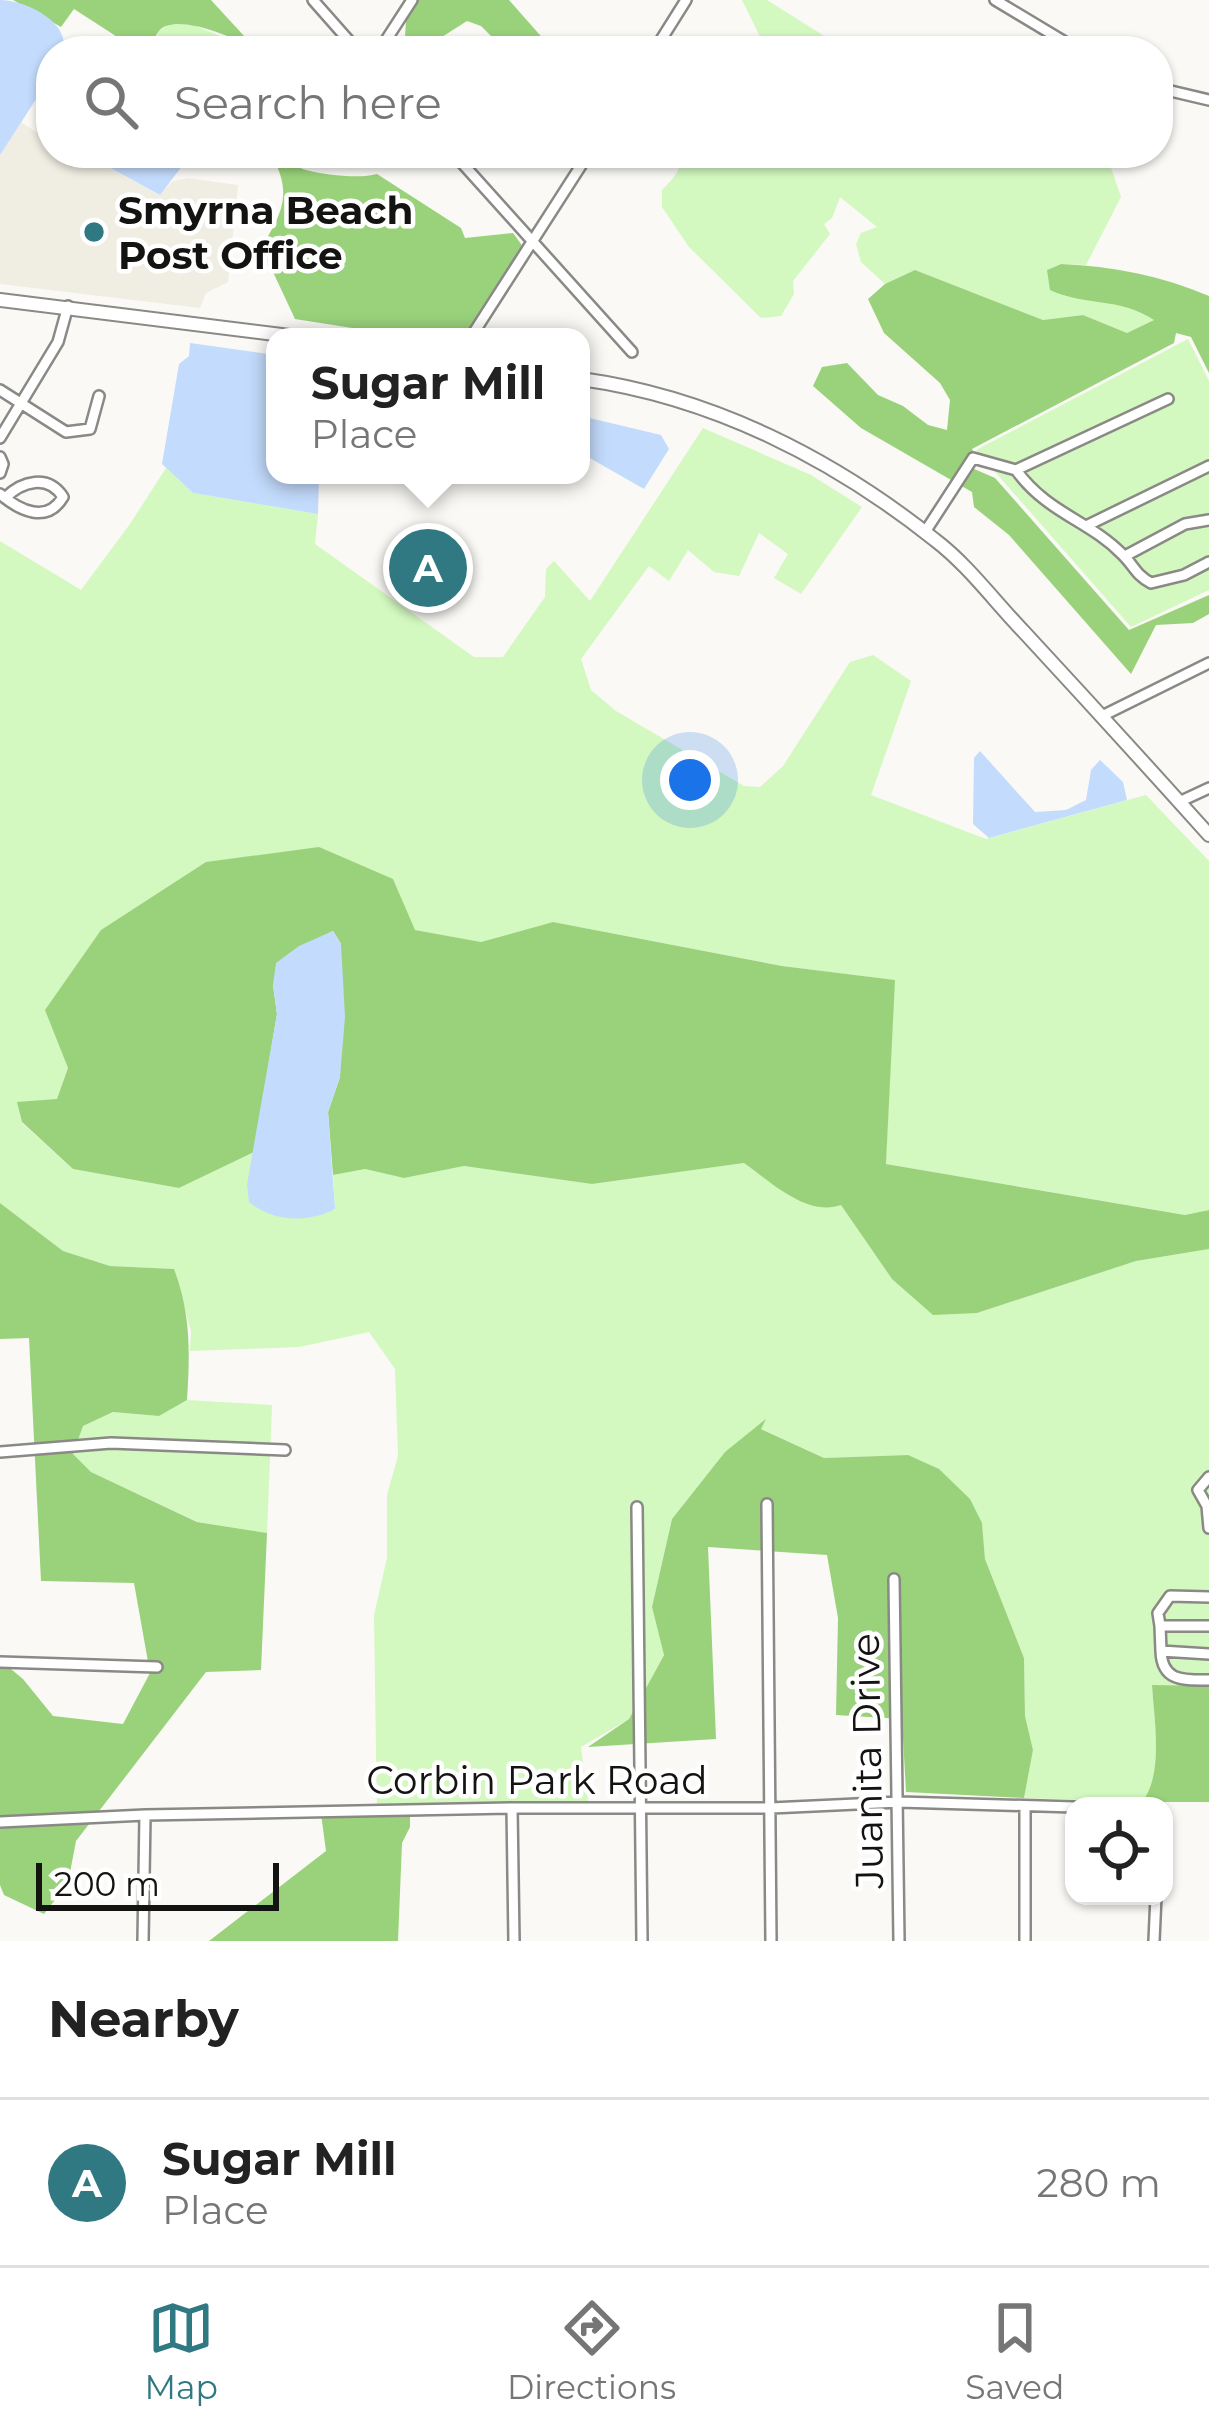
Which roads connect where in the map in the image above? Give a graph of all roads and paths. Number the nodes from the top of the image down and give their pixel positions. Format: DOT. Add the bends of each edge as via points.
graph roads {
  1 [pos="313,0"];
  2 [pos="412,0"];
  3 [pos="686,0"];
  4 [pos="994,0"];
  5 [pos="345,36"];
  6 [pos="389,36"];
  7 [pos="663,36"];
  8 [pos="1054,36"];
  9 [pos="1173,92"];
  10 [pos="1209,100"];
  11 [pos="467,168"];
  12 [pos="580,168"];
  13 [pos="534,241"];
  14 [pos="0,299"];
  15 [pos="68,307"];
  16 [pos="477,328"];
  17 [pos="266,333"];
  18 [pos="632,352"];
  19 [pos="590,380"];
  20 [pos="0,390"];
  21 [pos="99,396"];
  22 [pos="1168,399"];
  23 [pos="22,402"];
  24 [pos="0,438"];
  25 [pos="0,457"];
  26 [pos="1209,466"];
  27 [pos="1016,470"];
  28 [pos="0,473"];
  29 [pos="2,496"];
  30 [pos="1209,520"];
  31 [pos="1086,526"];
  32 [pos="925,532"];
  33 [pos="1125,556"];
  34 [pos="1209,562"];
  35 [pos="1209,663"];
  36 [pos="1102,716"];
  37 [pos="1209,788"];
  38 [pos="1179,802"];
  39 [pos="1209,836"];
  40 [pos="285,1450"];
  41 [pos="0,1451"];
  42 [pos="1209,1477"];
  43 [pos="767,1504"];
  44 [pos="1208,1506"];
  45 [pos="637,1507"];
  46 [pos="1209,1528"];
  47 [pos="894,1580"];
  48 [pos="1209,1597"];
  49 [pos="1160,1625"];
  50 [pos="1209,1626"];
  51 [pos="1162,1652"];
  52 [pos="1209,1654"];
  53 [pos="0,1663"];
  54 [pos="157,1666"];
  55 [pos="1209,1680"];
  56 [pos="899,1802"];
  57 [pos="1025,1806"];
  58 [pos="1065,1807"];
  59 [pos="512,1808"];
  60 [pos="642,1808"];
  61 [pos="771,1808"];
  62 [pos="146,1815"];
  63 [pos="0,1822"];
  64 [pos="1156,1905"];
  65 [pos="143,1941"];
  66 [pos="514,1941"];
  67 [pos="642,1941"];
  68 [pos="771,1941"];
  69 [pos="899,1941"];
  70 [pos="1025,1941"];
  71 [pos="1154,1941"];
  1 -- 5 [label="street"];
  2 -- 6 [label="street"];
  3 -- 7 [label="street"];
  4 -- 8 [label="street"];
  9 -- 10 [label="street"];
  11 -- 13 [label="street"];
  12 -- 13 [label="street"];
  13 -- 16 [label="street"];
  13 -- 18 [label="street"];
  14 -- 15 [label="street"];
  15 -- 17 [label="street"];
  15 -- 23 [label="street" via="58,342"];
  19 -- 32 [label="street" via="707,410 784,442"];
  20 -- 23 [label="street"];
  21 -- 23 [label="street" via="94,424 74,433"];
  22 -- 27 [label="street"];
  23 -- 24 [label="street"];
  25 -- 28 [label="street"];
  26 -- 31 [label="street"];
  27 -- 31 [label="street" via="1052,509"];
  27 -- 32 [label="street" via="973,458"];
  29 -- 29 [label="street" via="38,514 63,496 38,482"];
  30 -- 33 [label="street"];
  31 -- 33 [label="street"];
  32 -- 36 [label="street"];
  33 -- 34 [label="street" via="1150,583"];
  35 -- 36 [label="street"];
  36 -- 38 [label="street"];
  37 -- 38 [label="street"];
  38 -- 39 [label="street"];
  40 -- 41 [label="street" via="111,1443"];
  42 -- 44 [label="street" via="1198,1490"];
  43 -- 61 [label="street"];
  44 -- 46 [label="street"];
  45 -- 60 [label="street"];
  47 -- 56 [label="street, Juanita Drive"];
  48 -- 49 [label="street" via="1170,1596"];
  49 -- 50 [label="street"];
  49 -- 51 [label="street"];
  51 -- 52 [label="street"];
  51 -- 55 [label="street" via="1169,1676"];
  53 -- 54 [label="street"];
  56 -- 57 [label="street, Corbin Park Road"];
  56 -- 61 [label="street, Corbin Park Road"];
  56 -- 69 [label="street, Juanita Drive"];
  57 -- 58 [label="street, Corbin Park Road"];
  57 -- 70 [label="street"];
  59 -- 60 [label="street, Corbin Park Road"];
  59 -- 62 [label="street, Corbin Park Road"];
  59 -- 66 [label="street"];
  60 -- 61 [label="street, Corbin Park Road"];
  60 -- 67 [label="street"];
  61 -- 68 [label="street"];
  62 -- 63 [label="street, Corbin Park Road"];
  62 -- 65 [label="street"];
  64 -- 71 [label="street"];
}
